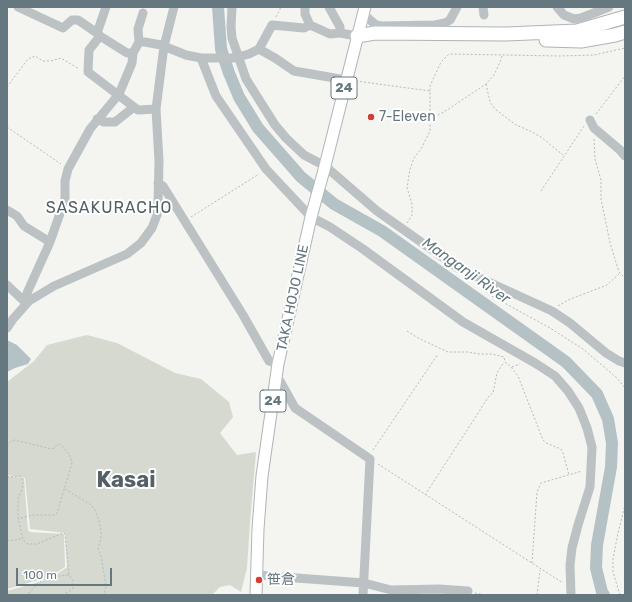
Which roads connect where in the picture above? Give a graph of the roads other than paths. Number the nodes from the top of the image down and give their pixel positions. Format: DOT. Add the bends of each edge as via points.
graph roads {
  1 [pos="18,7"];
  2 [pos="106,7"];
  3 [pos="174,7"];
  4 [pos="232,7"];
  5 [pos="305,7"];
  6 [pos="329,7"];
  7 [pos="457,7"];
  8 [pos="557,7"];
  9 [pos="609,7"];
  10 [pos="625,7"];
  11 [pos="364,10"];
  12 [pos="143,13"];
  13 [pos="625,17"];
  14 [pos="607,21"];
  15 [pos="310,25"];
  16 [pos="622,31"];
  17 [pos="340,33"];
  18 [pos="98,35"];
  19 [pos="357,36"];
  20 [pos="139,42"];
  21 [pos="164,46"];
  22 [pos="259,49"];
  23 [pos="133,53"];
  24 [pos="236,57"];
  25 [pos="204,58"];
  26 [pos="346,80"];
  27 [pos="119,94"];
  28 [pos="136,108"];
  29 [pos="156,108"];
  30 [pos="98,119"];
  31 [pos="590,120"];
  32 [pos="119,127"];
  33 [pos="625,156"];
  34 [pos="324,168"];
  35 [pos="158,183"];
  36 [pos="7,210"];
  37 [pos="312,214"];
  38 [pos="50,242"];
  39 [pos="7,285"];
  40 [pos="28,302"];
  41 [pos="7,328"];
  42 [pos="625,362"];
  43 [pos="278,364"];
  44 [pos="276,379"];
  45 [pos="256,574"];
  46 [pos="364,582"];
  47 [pos="571,590"];
  48 [pos="468,591"];
  49 [pos="389,592"];
  50 [pos="434,592"];
  51 [pos="256,595"];
  52 [pos="363,595"];
  1 -- 18 [label="street" via="63,28 72,20 78,20"];
  2 -- 18 [label="street"];
  3 -- 21 [label="street"];
  4 -- 24 [label="street" via="231,27"];
  5 -- 15 [label="street"];
  6 -- 17 [label="street" via="340,27"];
  7 -- 11 [label="street" via="450,20 435,25 376,25"];
  8 -- 9 [label="street" via="564,15 574,19"];
  10 -- 14 [label="highway"];
  11 -- 19 [label="main road, TAKA HOJO LINE / 24"];
  12 -- 20 [label="street" via="138,29"];
  13 -- 14 [label="highway"];
  14 -- 19 [label="highway" via="577,30 506,34 375,32"];
  15 -- 17 [label="street" via="330,34"];
  15 -- 22 [label="street" via="304,28 272,25"];
  16 -- 19 [label="highway" via="581,41 376,40"];
  17 -- 19 [label="street"];
  18 -- 23 [label="street" via="127,53"];
  18 -- 27 [label="street" via="89,50 88,72"];
  19 -- 26 [label="main road, TAKA HOJO LINE / 24"];
  20 -- 21 [label="street"];
  20 -- 23 [label="street"];
  21 -- 25 [label="street" via="186,55"];
  21 -- 29 [label="street"];
  22 -- 24 [label="street"];
  22 -- 26 [label="street" via="294,71"];
  23 -- 27 [label="street" via="132,63"];
  24 -- 25 [label="street"];
  24 -- 34 [label="street" via="246,79 286,138 304,155"];
  25 -- 37 [label="street" via="216,96 266,170"];
  26 -- 34 [label="main road, TAKA HOJO LINE / 24"];
  27 -- 28 [label="street"];
  27 -- 30 [label="street"];
  28 -- 29 [label="street"];
  28 -- 30 [label="street" via="115,122"];
  28 -- 32 [label="street"];
  29 -- 35 [label="street"];
  30 -- 38 [label="street" via="68,169 65,199"];
  31 -- 33 [label="street"];
  34 -- 37 [label="main road, TAKA HOJO LINE / 24"];
  34 -- 42 [label="street" via="377,211 458,268 552,311 606,353"];
  35 -- 40 [label="street" via="157,215 152,228 141,243 127,254 54,286"];
  35 -- 43 [label="street" via="163,186 269,362"];
  36 -- 38 [label="street" via="17,216 24,226"];
  37 -- 43 [label="main road, TAKA HOJO LINE / 24"];
  37 -- 47 [label="street" via="463,322 555,376 568,391 588,428 592,447 590,487 572,548"];
  38 -- 40 [label="street" via="27,293"];
  39 -- 40 [label="street"];
  40 -- 41 [label="street"];
  43 -- 44 [label="main road, TAKA HOJO LINE / 24"];
  44 -- 45 [label="main road, TAKA HOJO LINE / 24" via="262,476"];
  44 -- 46 [label="street" via="295,408 369,458"];
  45 -- 46 [label="street"];
  45 -- 51 [label="main road, TAKA HOJO LINE / 24"];
  46 -- 49 [label="street"];
  46 -- 52 [label="street"];
  48 -- 50 [label="street"];
  49 -- 50 [label="street"];
}
